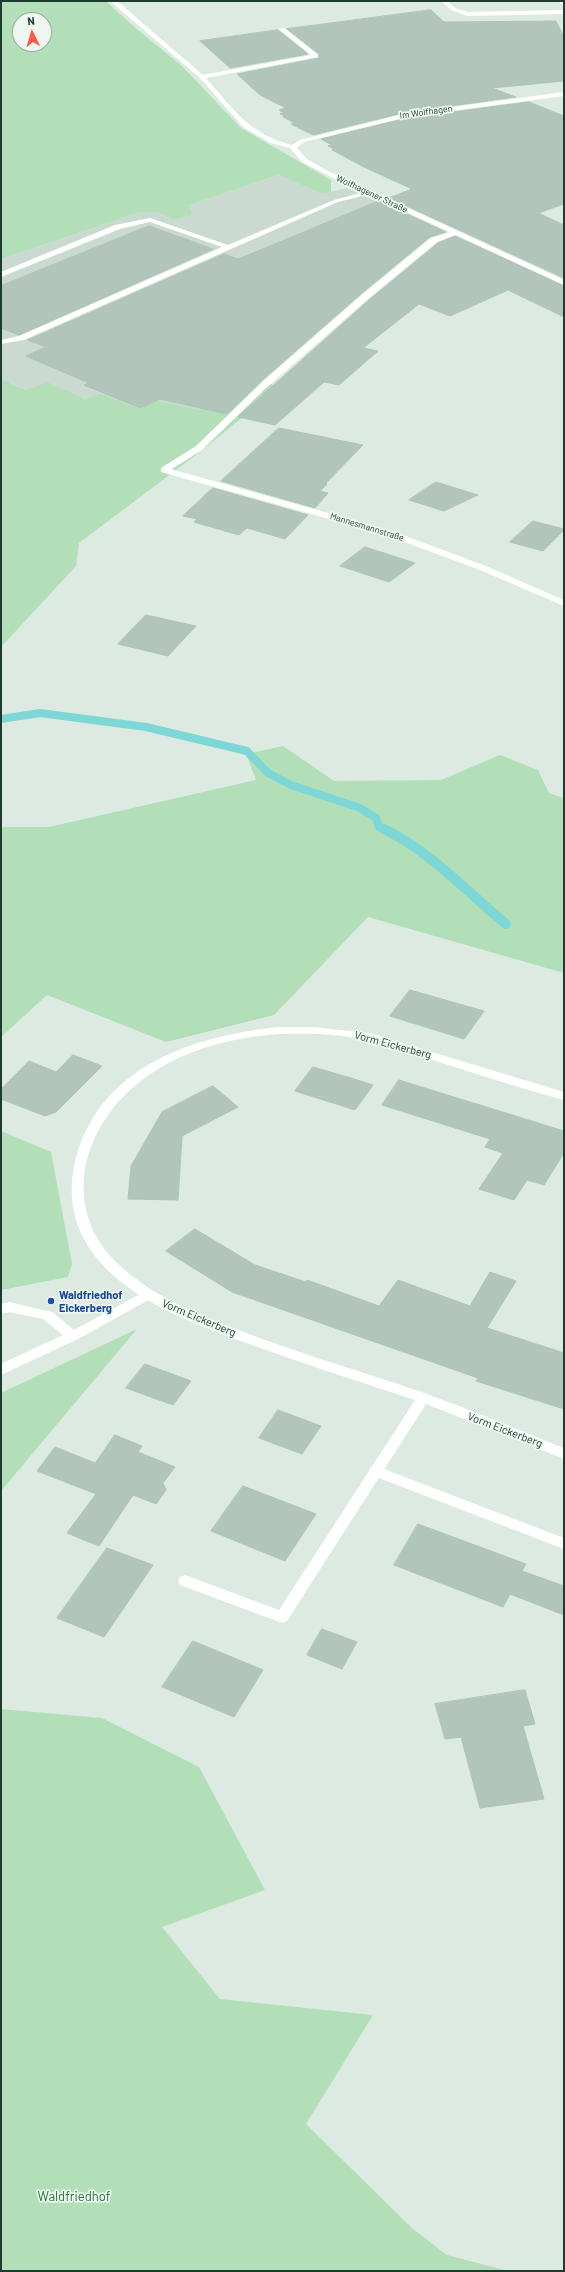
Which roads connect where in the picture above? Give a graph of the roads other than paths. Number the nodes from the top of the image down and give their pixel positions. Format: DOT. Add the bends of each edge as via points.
graph roads {
  1 [pos="113,1"];
  2 [pos="444,1"];
  3 [pos="561,1"];
  4 [pos="564,4"];
  5 [pos="564,12"];
  6 [pos="282,30"];
  7 [pos="202,77"];
  8 [pos="564,94"];
  9 [pos="293,147"];
  10 [pos="368,193"];
  11 [pos="456,233"];
  12 [pos="228,247"];
  13 [pos="1,275"];
  14 [pos="564,283"];
  15 [pos="1,342"];
  16 [pos="564,603"];
  17 [pos="564,1096"];
  18 [pos="148,1294"];
  19 [pos="1,1309"];
  20 [pos="73,1336"];
  21 [pos="1,1370"];
  22 [pos="423,1398"];
  23 [pos="564,1454"];
  24 [pos="376,1471"];
  25 [pos="564,1544"];
  26 [pos="185,1580"];
  1 -- 7 [label="street"];
  2 -- 5 [label="street" via="453,9 467,14"];
  3 -- 4 [label="street"];
  6 -- 7 [label="street" via="316,56"];
  7 -- 9 [label="street" via="245,126 272,142"];
  8 -- 9 [label="street, Im Wolfhagen" via="407,115 302,141"];
  9 -- 10 [label="street, Wolfhagener Straße" via="296,154 304,160"];
  10 -- 11 [label="street, Wolfhagener Straße"];
  10 -- 12 [label="street" via="336,201"];
  11 -- 14 [label="street, Wolfhagener Straße"];
  11 -- 16 [label="street, Mannesmannstraße" via="434,240 262,387 199,448 164,470 386,532 483,568"];
  12 -- 13 [label="street" via="150,220 141,221 118,227"];
  12 -- 15 [label="street" via="21,338"];
  17 -- 18 [label="street, Vorm Eickerberg" via="384,1040 348,1033 279,1030 243,1034 183,1051 149,1068 120,1092 97,1122 78,1170 78,1200 89,1238 109,1263 134,1286"];
  18 -- 20 [label="street"];
  18 -- 22 [label="street, Vorm Eickerberg" via="171,1308 275,1350"];
  19 -- 20 [label="street" via="8,1307 47,1315"];
  20 -- 21 [label="street"];
  22 -- 23 [label="street, Vorm Eickerberg"];
  22 -- 24 [label="street"];
  24 -- 25 [label="street"];
  24 -- 26 [label="street" via="282,1617"];
}
